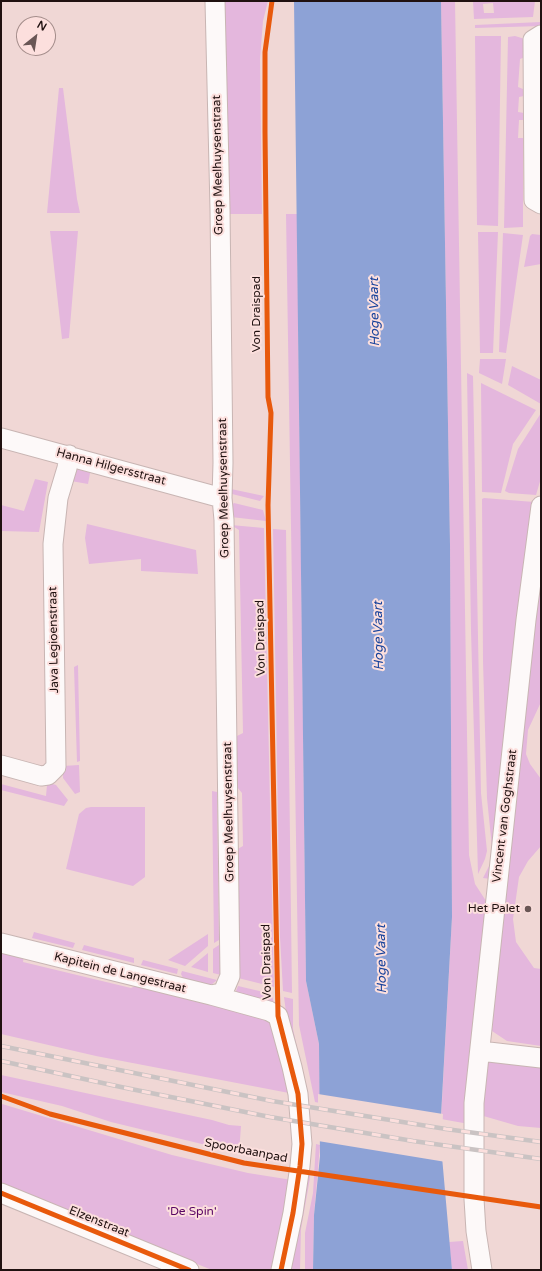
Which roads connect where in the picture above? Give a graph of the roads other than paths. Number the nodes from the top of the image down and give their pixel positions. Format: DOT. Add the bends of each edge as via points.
graph roads {
  1 [pos="215,1"];
  2 [pos="541,35"];
  3 [pos="538,184"];
  4 [pos="541,204"];
  5 [pos="1,438"];
  6 [pos="69,455"];
  7 [pos="222,498"];
  8 [pos="541,506"];
  9 [pos="1,766"];
  10 [pos="1,943"];
  11 [pos="211,995"];
  12 [pos="480,1051"];
  13 [pos="541,1058"];
  14 [pos="1,1193"];
  15 [pos="189,1270"];
  16 [pos="281,1270"];
  17 [pos="482,1270"];
  1 -- 7 [label="street, Groep Meelhuysenstraat" via="220,209"];
  2 -- 3 [label="street" via="533,40"];
  3 -- 4 [label="street" via="534,200"];
  5 -- 6 [label="street, Hanna Hilgersstraat"];
  6 -- 7 [label="street, Hanna Hilgersstraat"];
  6 -- 9 [label="street, Java Legioenstraat" via="58,498 52,544 56,767 48,775 41,776"];
  7 -- 11 [label="street, Groep Meelhuysenstraat" via="230,976 224,990"];
  8 -- 12 [label="street, Vincent van Goghstraat" via="526,620"];
  10 -- 11 [label="street, Kapitein de Langestraat"];
  11 -- 16 [label="street, Von Draispad" via="269,1011 278,1016 292,1067 298,1094 302,1144 294,1213"];
  12 -- 13 [label="street"];
  12 -- 17 [label="street, Vincent van Goghstraat" via="474,1103 473,1174 476,1231"];
  14 -- 15 [label="street, Elzenstraat"];
}
